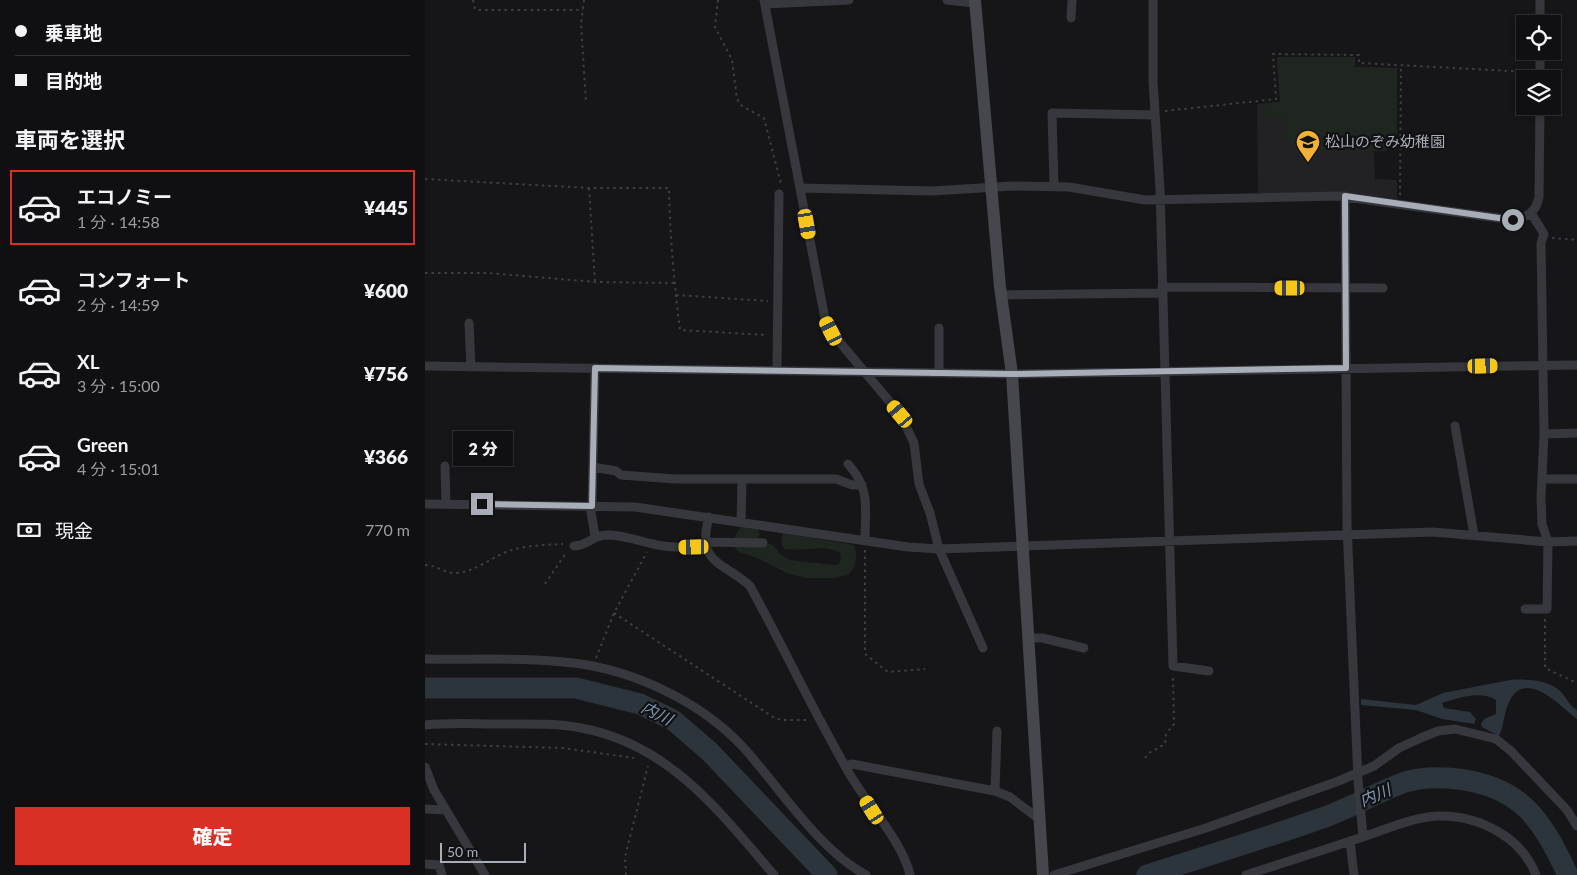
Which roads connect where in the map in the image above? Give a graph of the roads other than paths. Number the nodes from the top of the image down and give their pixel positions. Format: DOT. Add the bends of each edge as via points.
graph roads {
  1 [pos="849,0"];
  2 [pos="947,0"];
  3 [pos="1072,0"];
  4 [pos="1153,0"];
  5 [pos="1541,0"];
  6 [pos="765,2"];
  7 [pos="975,2"];
  8 [pos="1540,15"];
  9 [pos="1071,18"];
  10 [pos="1155,114"];
  11 [pos="1540,115"];
  12 [pos="1054,186"];
  13 [pos="800,188"];
  14 [pos="990,188"];
  15 [pos="779,194"];
  16 [pos="1345,196"];
  17 [pos="1160,200"];
  18 [pos="1531,213"];
  19 [pos="1345,288"];
  20 [pos="1383,288"];
  21 [pos="1162,290"];
  22 [pos="1001,295"];
  23 [pos="469,323"];
  24 [pos="939,328"];
  25 [pos="1542,365"];
  26 [pos="1577,365"];
  27 [pos="425,366"];
  28 [pos="471,367"];
  29 [pos="595,368"];
  30 [pos="1346,368"];
  31 [pos="777,370"];
  32 [pos="1164,371"];
  33 [pos="868,373"];
  34 [pos="939,373"];
  35 [pos="1012,374"];
  36 [pos="1455,426"];
  37 [pos="1577,433"];
  38 [pos="1544,434"];
  39 [pos="848,464"];
  40 [pos="445,466"];
  41 [pos="593,467"];
  42 [pos="1543,479"];
  43 [pos="1577,479"];
  44 [pos="742,480"];
  45 [pos="862,485"];
  46 [pos="425,504"];
  47 [pos="446,504"];
  48 [pos="591,506"];
  49 [pos="709,517"];
  50 [pos="741,522"];
  51 [pos="1474,535"];
  52 [pos="595,536"];
  53 [pos="1348,536"];
  54 [pos="865,541"];
  55 [pos="1577,541"];
  56 [pos="1170,542"];
  57 [pos="1548,542"];
  58 [pos="763,543"];
  59 [pos="706,544"];
  60 [pos="574,546"];
  61 [pos="1023,547"];
  62 [pos="939,549"];
  63 [pos="1525,609"];
  64 [pos="1028,638"];
  65 [pos="983,648"];
  66 [pos="1084,648"];
  67 [pos="425,658"];
  68 [pos="1209,671"];
  69 [pos="425,724"];
  70 [pos="997,731"];
  71 [pos="845,766"];
  72 [pos="425,767"];
  73 [pos="1358,776"];
  74 [pos="995,791"];
  75 [pos="425,810"];
  76 [pos="446,810"];
  77 [pos="1039,820"];
  78 [pos="1577,826"];
  79 [pos="1362,833"];
  80 [pos="1350,841"];
  81 [pos="425,864"];
  82 [pos="442,875"];
  83 [pos="485,875"];
  84 [pos="774,875"];
  85 [pos="866,875"];
  86 [pos="910,875"];
  87 [pos="1043,875"];
  88 [pos="1054,875"];
  89 [pos="1246,875"];
  90 [pos="1355,875"];
  91 [pos="1536,875"];
  1 -- 6 [label="street"];
  2 -- 7 [label="street"];
  3 -- 9 [label="street"];
  4 -- 10 [label="street"];
  5 -- 8 [label="street"];
  6 -- 13 [label="street"];
  7 -- 14 [label="street"];
  10 -- 12 [label="street" via="1052,113"];
  10 -- 17 [label="street"];
  11 -- 18 [label="street" via="1539,197"];
  12 -- 14 [label="street"];
  12 -- 17 [label="street"];
  13 -- 14 [label="street"];
  13 -- 33 [label="street" via="825,319 842,345"];
  14 -- 22 [label="street"];
  15 -- 31 [label="street"];
  16 -- 17 [label="street"];
  16 -- 18 [label="street" via="1513,220"];
  16 -- 19 [label="street"];
  17 -- 21 [label="street"];
  18 -- 25 [label="street" via="1544,234 1541,243"];
  19 -- 20 [label="street"];
  19 -- 21 [label="street"];
  19 -- 30 [label="street"];
  21 -- 22 [label="street"];
  21 -- 32 [label="street"];
  22 -- 35 [label="street"];
  23 -- 28 [label="street"];
  24 -- 34 [label="street"];
  25 -- 26 [label="street"];
  25 -- 30 [label="street"];
  25 -- 38 [label="street"];
  27 -- 28 [label="street"];
  28 -- 29 [label="street"];
  29 -- 31 [label="street"];
  29 -- 41 [label="street"];
  30 -- 32 [label="street"];
  30 -- 53 [label="street"];
  31 -- 33 [label="street"];
  32 -- 35 [label="street"];
  32 -- 56 [label="street"];
  33 -- 34 [label="street"];
  33 -- 62 [label="street" via="900,414 914,443 919,484 933,520"];
  34 -- 35 [label="street"];
  35 -- 61 [label="street"];
  36 -- 51 [label="street"];
  37 -- 38 [label="street"];
  38 -- 42 [label="street"];
  39 -- 45 [label="street"];
  40 -- 47 [label="street"];
  41 -- 44 [label="street" via="621,475 675,480"];
  41 -- 48 [label="street"];
  42 -- 43 [label="street"];
  42 -- 57 [label="street" via="1541,524"];
  44 -- 45 [label="street" via="836,479"];
  44 -- 50 [label="street"];
  45 -- 54 [label="street" via="865,490"];
  46 -- 47 [label="street"];
  47 -- 48 [label="street"];
  48 -- 49 [label="street" via="635,507"];
  48 -- 52 [label="street"];
  49 -- 50 [label="street"];
  49 -- 59 [label="street"];
  50 -- 54 [label="street"];
  51 -- 53 [label="street" via="1433,532"];
  51 -- 57 [label="street"];
  52 -- 59 [label="street" via="633,537 677,547"];
  52 -- 60 [label="street" via="586,544"];
  53 -- 56 [label="street"];
  53 -- 73 [label="street"];
  54 -- 62 [label="street"];
  55 -- 57 [label="street"];
  56 -- 61 [label="street"];
  56 -- 68 [label="street" via="1173,666"];
  57 -- 63 [label="street" via="1545,609"];
  58 -- 59 [label="street"];
  59 -- 71 [label="street" via="711,558 719,566 750,586"];
  61 -- 62 [label="street"];
  61 -- 64 [label="street"];
  62 -- 65 [label="street"];
  64 -- 66 [label="street"];
  64 -- 77 [label="street"];
  67 -- 85 [label="street" via="574,663 616,672 670,693 708,717 742,746 826,844"];
  69 -- 84 [label="street" via="545,724 581,728 614,737 650,753 683,775"];
  70 -- 74 [label="street"];
  71 -- 74 [label="street" via="852,764"];
  71 -- 86 [label="street" via="897,845"];
  72 -- 76 [label="street"];
  73 -- 78 [label="street" via="1399,748 1438,731 1476,733 1495,739 1511,751 1567,810"];
  73 -- 79 [label="street"];
  73 -- 88 [label="street"];
  74 -- 77 [label="street" via="1010,797"];
  75 -- 76 [label="street"];
  76 -- 83 [label="street"];
  77 -- 87 [label="street"];
  79 -- 80 [label="street"];
  79 -- 91 [label="street" via="1439,816 1465,818 1506,836 1521,850"];
  80 -- 89 [label="street"];
  80 -- 90 [label="street"];
  81 -- 82 [label="street" via="439,865"];
}
